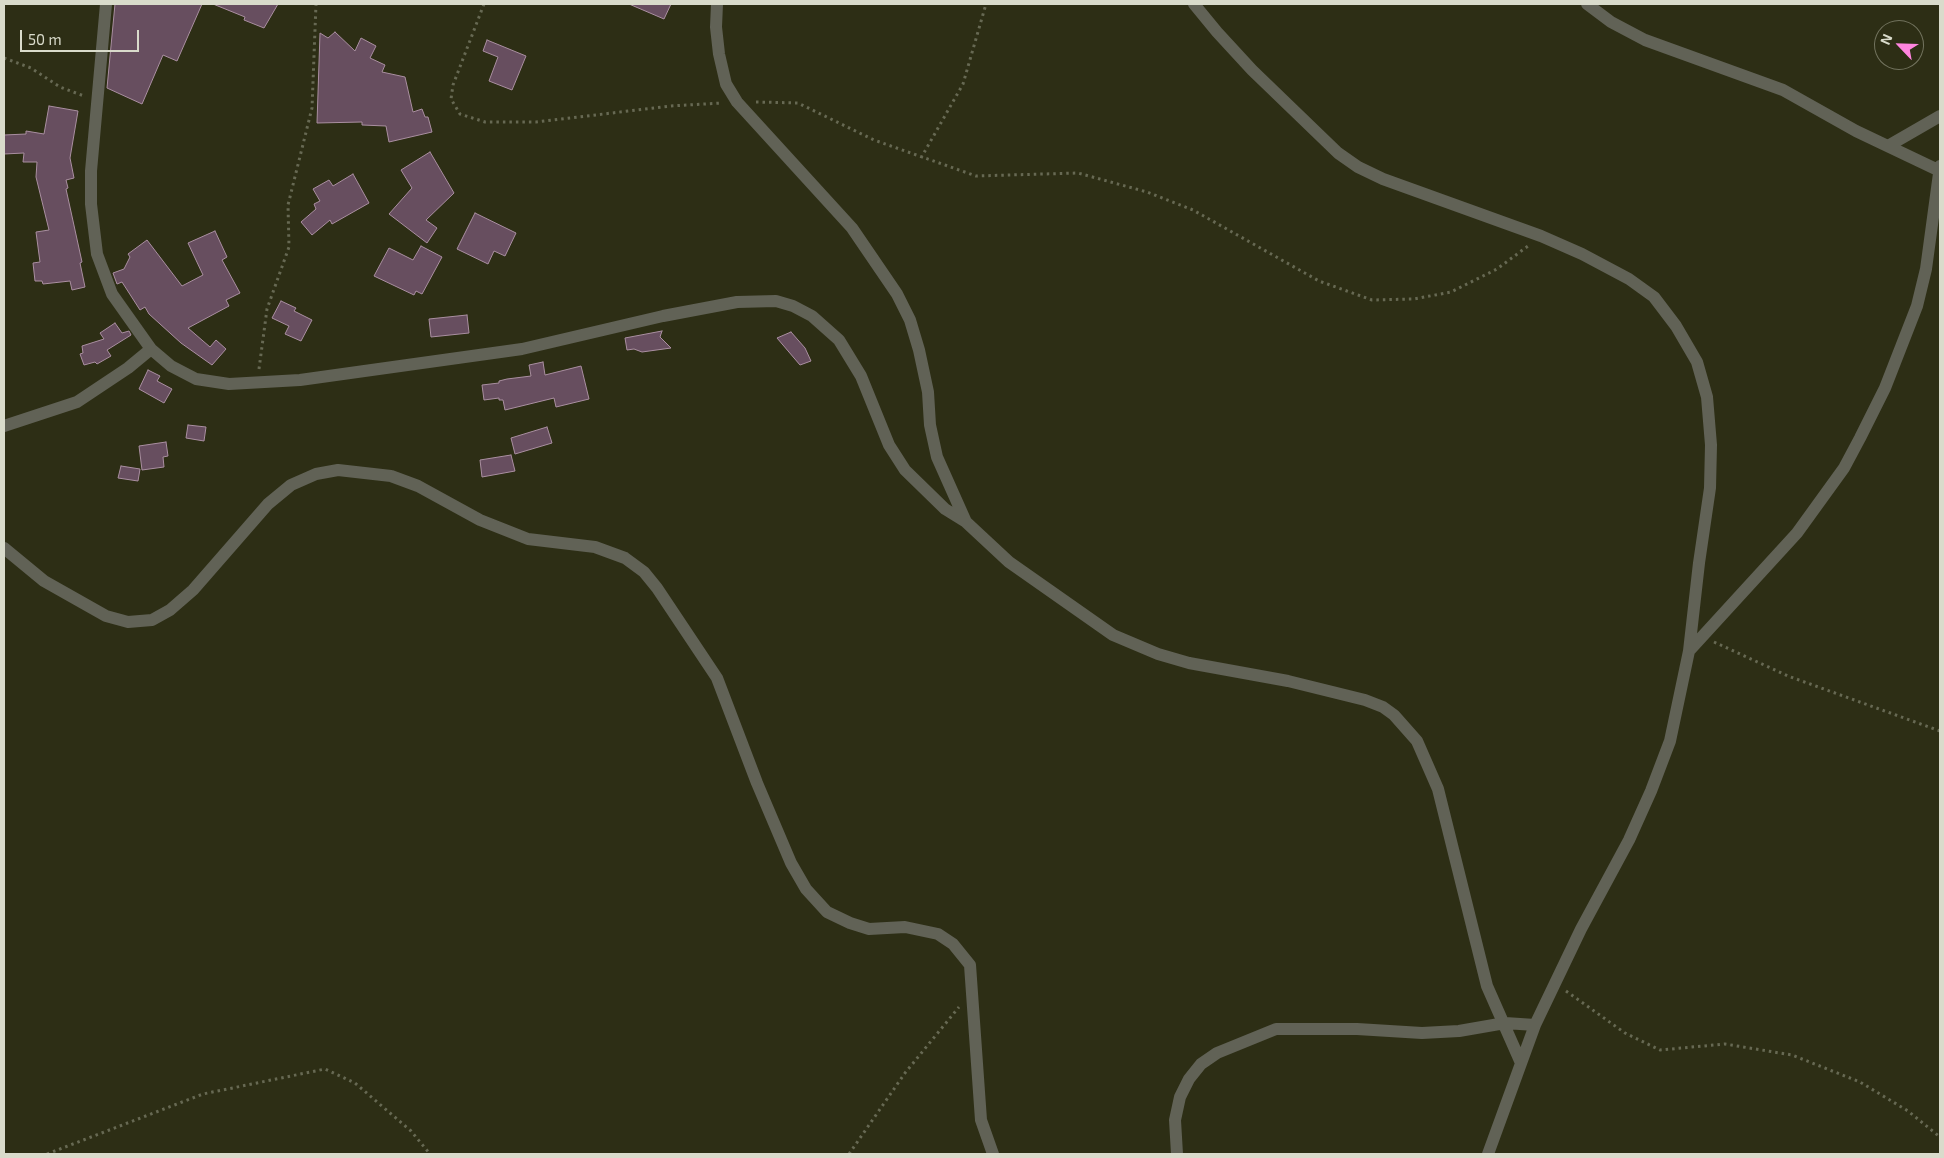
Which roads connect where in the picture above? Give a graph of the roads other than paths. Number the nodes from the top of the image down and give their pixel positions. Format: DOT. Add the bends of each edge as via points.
graph roads {
  1 [pos="106,4"];
  2 [pos="717,4"];
  3 [pos="1194,4"];
  4 [pos="1587,4"];
  5 [pos="1940,116"];
  6 [pos="1888,146"];
  7 [pos="1940,166"];
  8 [pos="1940,171"];
  9 [pos="151,349"];
  10 [pos="4,426"];
  11 [pos="966,522"];
  12 [pos="4,548"];
  13 [pos="1689,652"];
  14 [pos="1505,1023"];
  15 [pos="1535,1025"];
  16 [pos="1521,1063"];
  17 [pos="993,1154"];
  18 [pos="1177,1154"];
  19 [pos="1488,1154"];
  1 -- 9 [label="street" via="96,103 91,204 97,254 112,294"];
  2 -- 11 [label="street" via="719,54 726,84 738,102 852,228 897,294 910,320 919,350 937,457"];
  3 -- 13 [label="street" via="1266,84 1338,153 1358,167 1541,236 1629,279 1654,297 1697,362 1707,397 1710,488"];
  4 -- 6 [label="street" via="1611,22 1645,40 1783,90"];
  5 -- 6 [label="street"];
  6 -- 8 [label="street"];
  7 -- 8 [label="street"];
  8 -- 13 [label="street" via="1926,269 1917,306 1885,388 1860,438 1839,475 1798,533"];
  9 -- 10 [label="street" via="77,402"];
  9 -- 11 [label="street" via="171,366 196,380 229,384 258,382 353,374 522,349 737,302 776,301 812,316 839,340 861,376 890,445 905,470 945,509"];
  11 -- 14 [label="street" via="1008,562 1113,635 1189,663 1288,681 1365,700 1394,715 1417,741 1438,789 1488,986"];
  12 -- 17 [label="street" via="44,581 106,616 128,622 152,620 170,610 193,590 268,504 291,485 316,474 338,470 391,476 418,486 480,520 528,539 595,547 625,558 658,588 717,678 757,783 806,889 827,912 850,923 869,928 905,927 938,934 953,944 970,965 981,1120"];
  13 -- 15 [label="street" via="1670,741 1651,791"];
  14 -- 15 [label="street"];
  14 -- 16 [label="street"];
  14 -- 18 [label="street" via="1422,1033 1276,1029 1243,1041 1217,1053 1189,1078 1180,1097 1175,1120"];
  15 -- 16 [label="street"];
  16 -- 19 [label="street"];
}
